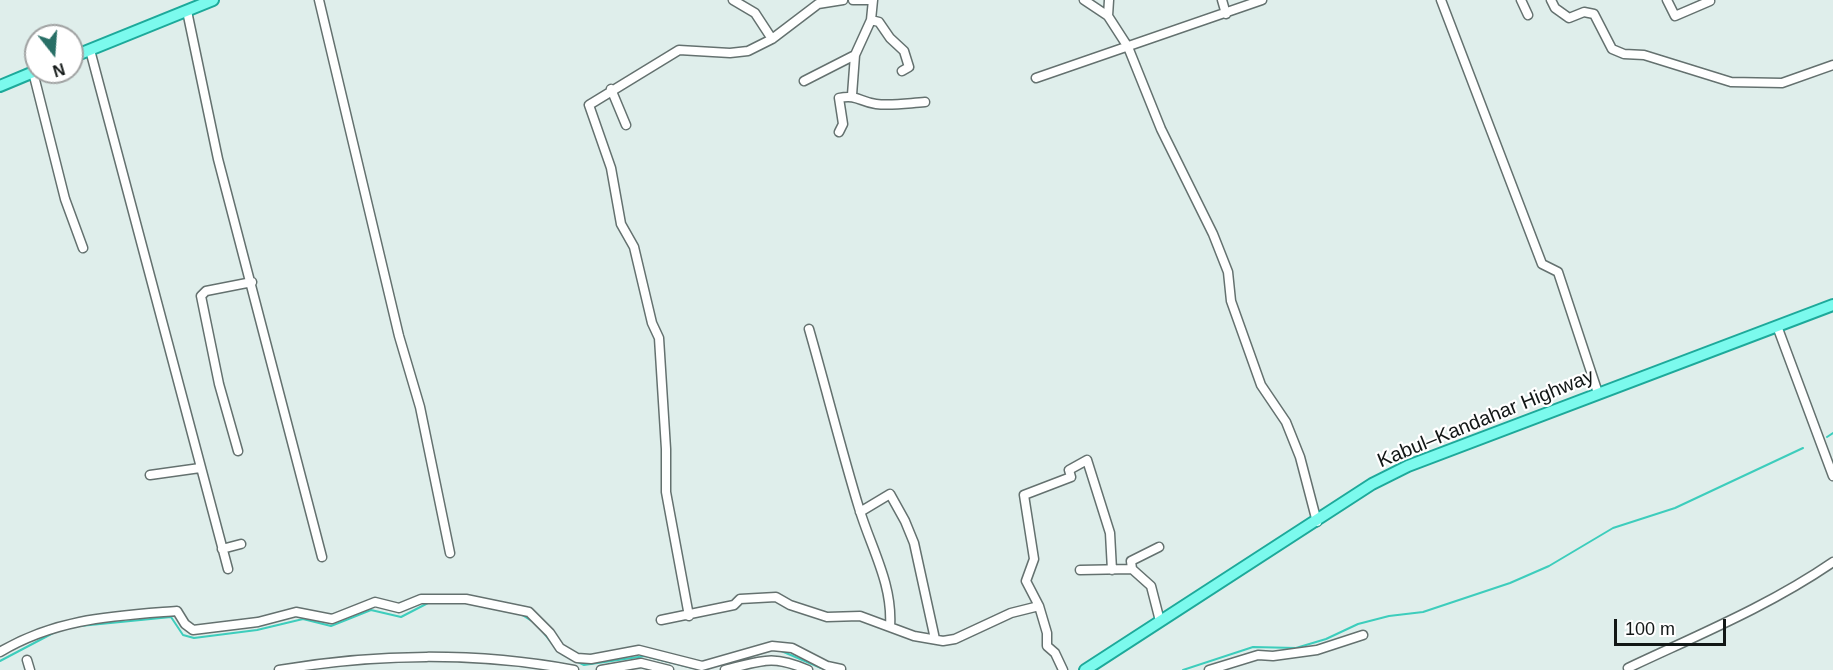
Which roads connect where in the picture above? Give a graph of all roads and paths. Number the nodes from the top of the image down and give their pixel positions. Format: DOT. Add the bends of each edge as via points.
graph roads {
  1 [pos="213,0"];
  2 [pos="319,0"];
  3 [pos="733,0"];
  4 [pos="843,0"];
  5 [pos="853,0"];
  6 [pos="867,0"];
  7 [pos="874,0"];
  8 [pos="884,0"];
  9 [pos="1084,0"];
  10 [pos="1109,0"];
  11 [pos="1222,0"];
  12 [pos="1263,0"];
  13 [pos="1441,0"];
  14 [pos="1521,0"];
  15 [pos="1551,0"];
  16 [pos="1667,0"];
  17 [pos="817,2"];
  18 [pos="1710,2"];
  19 [pos="187,11"];
  20 [pos="1226,14"];
  21 [pos="1528,15"];
  22 [pos="1108,16"];
  23 [pos="872,20"];
  24 [pos="772,39"];
  25 [pos="1128,47"];
  26 [pos="90,51"];
  27 [pos="84,53"];
  28 [pos="855,56"];
  29 [pos="1833,65"];
  30 [pos="902,71"];
  31 [pos="24,76"];
  32 [pos="1036,78"];
  33 [pos="804,81"];
  34 [pos="38,84"];
  35 [pos="0,86"];
  36 [pos="611,89"];
  37 [pos="852,95"];
  38 [pos="925,102"];
  39 [pos="626,125"];
  40 [pos="839,132"];
  41 [pos="83,248"];
  42 [pos="252,282"];
  43 [pos="1833,305"];
  44 [pos="1777,326"];
  45 [pos="809,329"];
  46 [pos="1598,393"];
  47 [pos="238,451"];
  48 [pos="200,468"];
  49 [pos="150,475"];
  50 [pos="1833,476"];
  51 [pos="860,512"];
  52 [pos="1317,522"];
  53 [pos="242,544"];
  54 [pos="1159,547"];
  55 [pos="222,549"];
  56 [pos="450,553"];
  57 [pos="322,557"];
  58 [pos="1833,562"];
  59 [pos="228,569"];
  60 [pos="1132,569"];
  61 [pos="1080,570"];
  62 [pos="1112,570"];
  63 [pos="1040,606"];
  64 [pos="689,616"];
  65 [pos="661,620"];
  66 [pos="1160,621"];
  67 [pos="890,627"];
  68 [pos="1363,635"];
  69 [pos="935,639"];
  70 [pos="774,646"];
  71 [pos="0,652"];
  72 [pos="777,659"];
  73 [pos="27,660"];
  74 [pos="702,668"];
  75 [pos="1628,668"];
  76 [pos="295,669"];
  77 [pos="842,669"];
  78 [pos="30,670"];
  79 [pos="279,670"];
  80 [pos="574,670"];
  81 [pos="602,670"];
  82 [pos="669,670"];
  83 [pos="725,670"];
  84 [pos="808,670"];
  85 [pos="1063,670"];
  86 [pos="1085,670"];
  87 [pos="1209,670"];
  1 -- 19 [label="main road"];
  2 -- 56 [label="street" via="399,336 420,407"];
  3 -- 24 [label="street" via="755,13"];
  4 -- 17 [label="street"];
  5 -- 6 [label="street"];
  7 -- 8 [label="street"];
  7 -- 23 [label="street"];
  9 -- 22 [label="street"];
  10 -- 22 [label="street"];
  11 -- 20 [label="street"];
  12 -- 20 [label="street"];
  13 -- 46 [label="street" via="1542,264 1558,272"];
  14 -- 21 [label="street"];
  15 -- 29 [label="street" via="1569,18 1584,12 1594,14 1612,49 1731,82 1782,83"];
  16 -- 18 [label="street" via="1675,16"];
  17 -- 24 [label="street"];
  19 -- 26 [label="main road"];
  19 -- 42 [label="street" via="218,159"];
  20 -- 25 [label="street"];
  22 -- 25 [label="street"];
  23 -- 28 [label="street"];
  23 -- 30 [label="street" via="879,22 904,51 909,68"];
  24 -- 36 [label="street" via="748,51 679,50"];
  25 -- 32 [label="street"];
  25 -- 52 [label="street" via="1161,129 1213,234 1261,385 1286,422 1300,457"];
  26 -- 27 [label="main road"];
  26 -- 48 [label="street"];
  28 -- 33 [label="street"];
  28 -- 37 [label="street"];
  31 -- 35 [label="main road"];
  34 -- 41 [label="street" via="65,199"];
  36 -- 39 [label="street"];
  36 -- 64 [label="street" via="589,108 611,168 621,224 634,247 658,338 666,492"];
  37 -- 38 [label="street" via="873,104"];
  37 -- 40 [label="street" via="839,98 843,124"];
  42 -- 47 [label="street" via="206,291 201,296"];
  42 -- 57 [label="street"];
  43 -- 44 [label="main road, Kabul–Kandahar Highway"];
  44 -- 46 [label="main road, Kabul–Kandahar Highway"];
  44 -- 50 [label="street"];
  45 -- 51 [label="street"];
  46 -- 52 [label="main road, Kabul–Kandahar Highway" via="1408,466 1372,484"];
  48 -- 49 [label="street"];
  48 -- 55 [label="street"];
  51 -- 67 [label="street" via="884,576 891,606"];
  51 -- 69 [label="street" via="890,494 906,521"];
  52 -- 66 [label="main road, Kabul–Kandahar Highway"];
  53 -- 55 [label="street"];
  54 -- 60 [label="street" via="1131,561"];
  55 -- 59 [label="street"];
  58 -- 75 [label="street" via="1746,613"];
  60 -- 62 [label="street"];
  60 -- 66 [label="street" via="1151,586"];
  61 -- 62 [label="street"];
  62 -- 63 [label="street" via="1110,533 1088,460 1069,470 1071,477 1024,495 1034,559 1026,581"];
  63 -- 69 [label="street" via="1011,613 955,639"];
  63 -- 85 [label="street" via="1047,646"];
  64 -- 65 [label="street"];
  64 -- 67 [label="street" via="734,605 740,599 776,597 827,617 860,616"];
  66 -- 86 [label="main road, Kabul–Kandahar Highway"];
  67 -- 69 [label="street"];
  68 -- 87 [label="street" via="1317,650 1258,655"];
  70 -- 72 [label="street"];
  70 -- 74 [label="street"];
  70 -- 77 [label="street" via="792,648 827,666"];
  71 -- 74 [label="street" via="84,619 177,611 193,630 258,622 296,612 332,619 375,602 399,608 421,598 466,599 529,612 560,648 577,658 639,650"];
  72 -- 83 [label="street"];
  72 -- 84 [label="street"];
  73 -- 78 [label="street"];
  76 -- 79 [label="street"];
  76 -- 80 [label="street" via="365,658 501,660"];
  81 -- 82 [label="street" via="641,663"];
}
